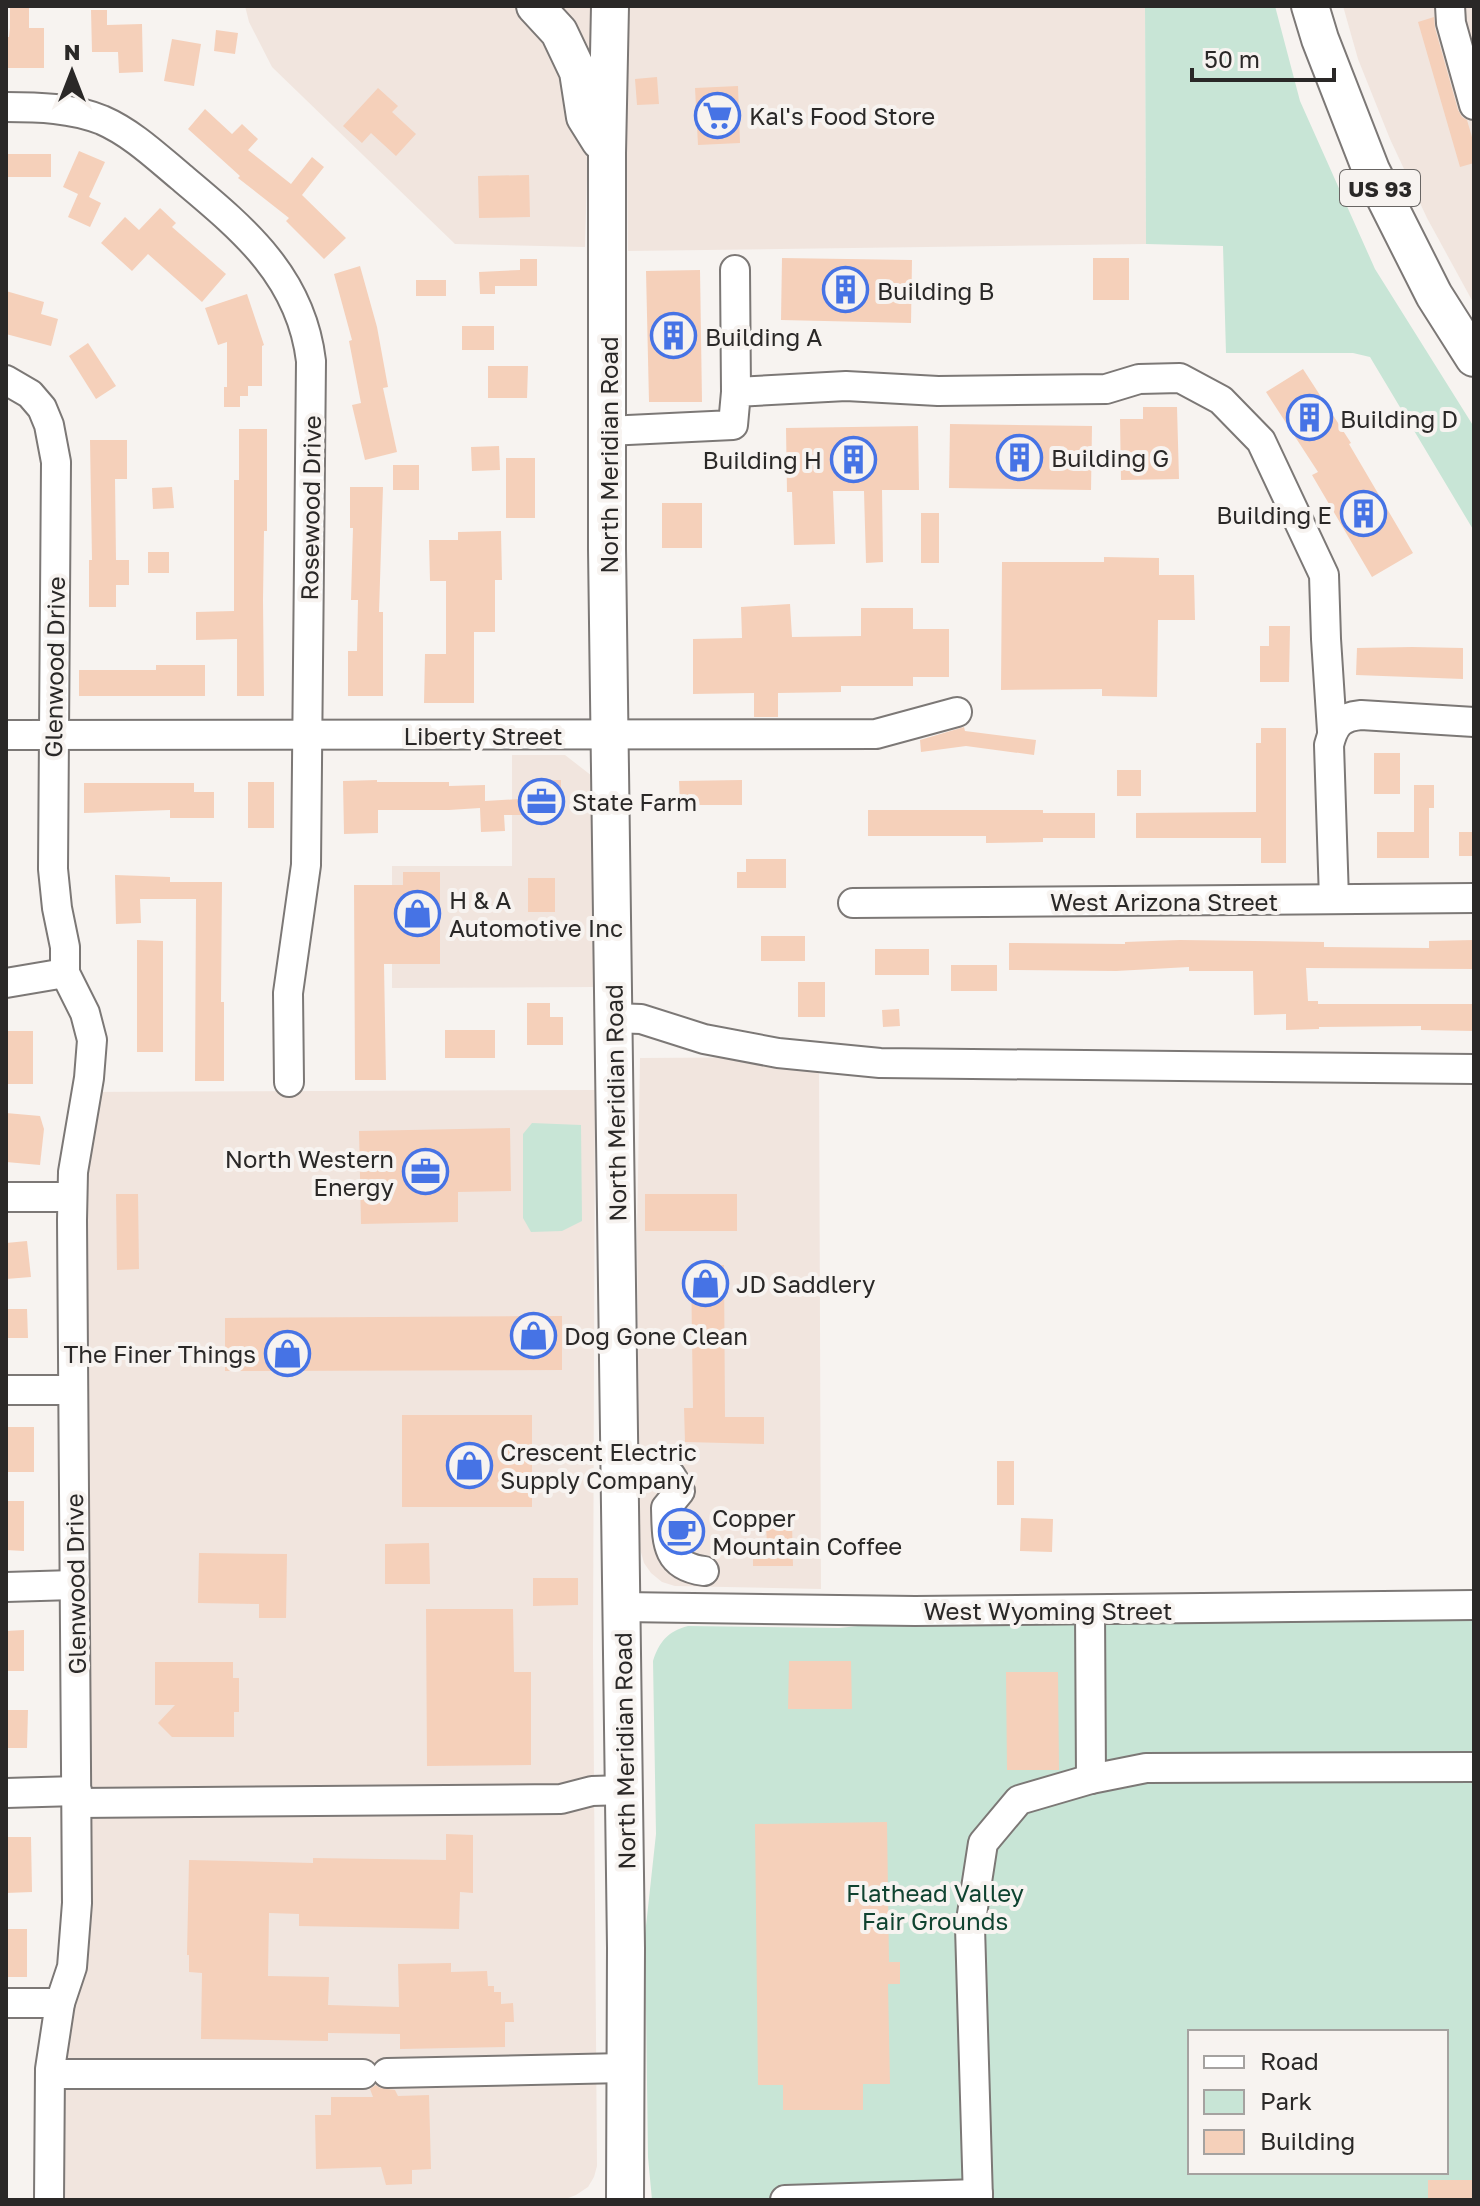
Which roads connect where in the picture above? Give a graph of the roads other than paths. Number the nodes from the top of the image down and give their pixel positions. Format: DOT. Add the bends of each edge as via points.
graph roads {
  1 [pos="535,6"];
  2 [pos="610,6"];
  3 [pos="1310,6"];
  4 [pos="1450,6"];
  5 [pos="1474,105"];
  6 [pos="6,107"];
  7 [pos="607,153"];
  8 [pos="735,270"];
  9 [pos="1474,358"];
  10 [pos="6,380"];
  11 [pos="736,392"];
  12 [pos="607,431"];
  13 [pos="957,712"];
  14 [pos="1474,722"];
  15 [pos="1332,731"];
  16 [pos="53,734"];
  17 [pos="307,734"];
  18 [pos="6,735"];
  19 [pos="609,735"];
  20 [pos="1474,898"];
  21 [pos="1334,899"];
  22 [pos="853,903"];
  23 [pos="65,973"];
  24 [pos="6,983"];
  25 [pos="613,1018"];
  26 [pos="1474,1069"];
  27 [pos="289,1082"];
  28 [pos="6,1197"];
  29 [pos="72,1197"];
  30 [pos="6,1390"];
  31 [pos="73,1390"];
  32 [pos="619,1472"];
  33 [pos="666,1508"];
  34 [pos="620,1511"];
  35 [pos="704,1571"];
  36 [pos="74,1585"];
  37 [pos="6,1587"];
  38 [pos="1474,1605"];
  39 [pos="622,1607"];
  40 [pos="1090,1610"];
  41 [pos="1474,1767"];
  42 [pos="1091,1779"];
  43 [pos="624,1790"];
  44 [pos="6,1793"];
  45 [pos="77,1797"];
  46 [pos="6,2003"];
  47 [pos="60,2003"];
  48 [pos="625,2068"];
  49 [pos="50,2074"];
  50 [pos="978,2197"];
  51 [pos="885,2198"];
  52 [pos="49,2200"];
  53 [pos="625,2200"];
  54 [pos="785,2200"];
  1 -- 7 [label="main road" via="559,32 578,72 585,117"];
  2 -- 7 [label="main road, North Meridian Road"];
  3 -- 9 [label="main road, US 93" via="1371,170 1434,295"];
  4 -- 5 [label="street"];
  6 -- 17 [label="street, Rosewood Drive" via="68,110 122,131 256,244 299,310 311,361"];
  7 -- 12 [label="main road, North Meridian Road"];
  8 -- 11 [label="street"];
  10 -- 16 [label="street, Glenwood Drive" via="42,408 54,443"];
  11 -- 12 [label="street" via="733,425"];
  11 -- 15 [label="street" via="846,386 1106,389 1139,379 1180,378 1221,400 1261,441 1324,575"];
  12 -- 19 [label="main road, North Meridian Road"];
  13 -- 19 [label="street, Liberty Street" via="876,734"];
  14 -- 15 [label="street" via="1361,715 1341,721"];
  15 -- 21 [label="street"];
  16 -- 17 [label="street, Liberty Street"];
  16 -- 18 [label="street, Liberty Street"];
  16 -- 23 [label="street, Glenwood Drive" via="53,869"];
  17 -- 19 [label="street, Liberty Street"];
  17 -- 27 [label="street, Rosewood Drive" via="306,865 288,993"];
  19 -- 25 [label="main road, North Meridian Road"];
  20 -- 21 [label="street, West Arizona Street"];
  21 -- 22 [label="street, West Arizona Street"];
  23 -- 24 [label="street"];
  23 -- 29 [label="street, Glenwood Drive" via="92,1040"];
  25 -- 26 [label="street" via="641,1019 704,1039 778,1053 880,1063"];
  25 -- 32 [label="main road, North Meridian Road"];
  28 -- 29 [label="street"];
  29 -- 31 [label="street, Glenwood Drive"];
  30 -- 31 [label="street"];
  31 -- 36 [label="street, Glenwood Drive"];
  32 -- 33 [label="street" via="671,1476 680,1491"];
  32 -- 34 [label="main road, North Meridian Road"];
  33 -- 34 [label="street"];
  33 -- 35 [label="street" via="673,1557 688,1569"];
  34 -- 39 [label="main road, North Meridian Road"];
  36 -- 37 [label="street"];
  36 -- 45 [label="street, Glenwood Drive"];
  38 -- 40 [label="street, West Wyoming Street"];
  39 -- 40 [label="street, West Wyoming Street"];
  39 -- 43 [label="main road, North Meridian Road"];
  40 -- 42 [label="street"];
  41 -- 42 [label="street" via="1146,1768"];
  42 -- 50 [label="street" via="1019,1800 983,1843 970,1927"];
  43 -- 45 [label="street" via="561,1799"];
  43 -- 48 [label="main road, North Meridian Road"];
  44 -- 45 [label="street"];
  45 -- 47 [label="street, Glenwood Drive" via="72,1967"];
  46 -- 47 [label="street"];
  47 -- 49 [label="street, Glenwood Drive"];
  48 -- 49 [label="street"];
  48 -- 53 [label="main road, North Meridian Road"];
  49 -- 52 [label="street, Glenwood Drive"];
  50 -- 51 [label="street"];
  51 -- 54 [label="street"];
}
